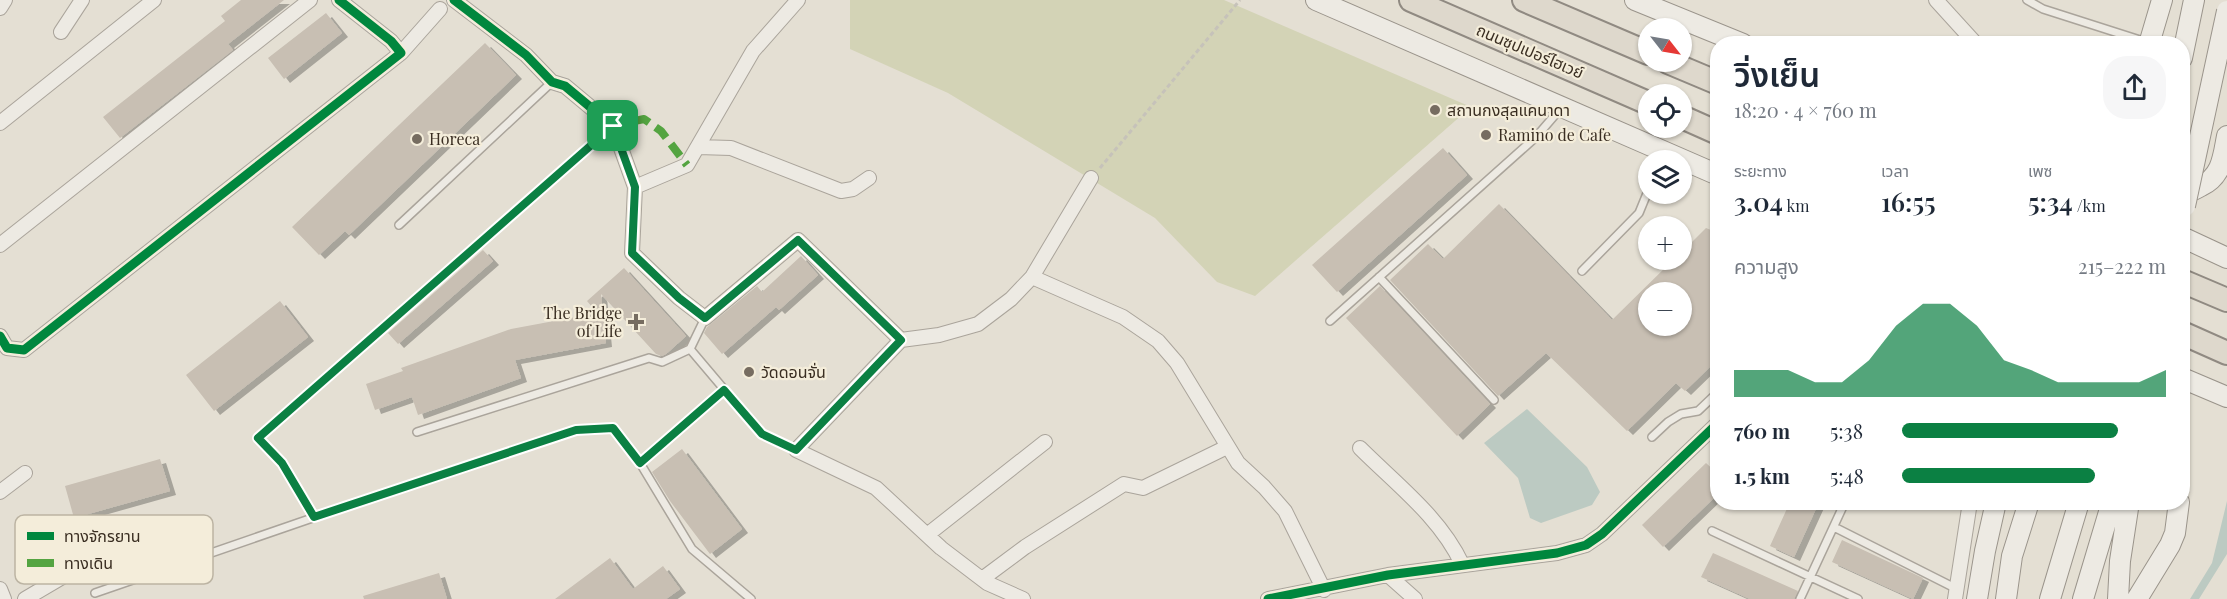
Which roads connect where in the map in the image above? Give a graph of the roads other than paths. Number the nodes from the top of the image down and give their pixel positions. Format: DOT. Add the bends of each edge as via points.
graph roads {
  1 [pos="5,0"];
  2 [pos="82,0"];
  3 [pos="154,0"];
  4 [pos="310,0"];
  5 [pos="339,0"];
  6 [pos="454,0"];
  7 [pos="798,0"];
  8 [pos="1316,0"];
  9 [pos="1411,0"];
  10 [pos="1524,0"];
  11 [pos="1635,0"];
  12 [pos="1936,0"];
  13 [pos="2027,0"];
  14 [pos="2149,0"];
  15 [pos="2163,0"];
  16 [pos="2194,0"];
  17 [pos="0,8"];
  18 [pos="440,9"];
  19 [pos="2227,11"];
  20 [pos="61,32"];
  21 [pos="1723,36"];
  22 [pos="1969,36"];
  23 [pos="2125,36"];
  24 [pos="2146,36"];
  25 [pos="2149,36"];
  26 [pos="2187,36"];
  27 [pos="1638,49"];
  28 [pos="401,53"];
  29 [pos="1692,72"];
  30 [pos="1710,79"];
  31 [pos="552,82"];
  32 [pos="1638,99"];
  33 [pos="1562,106"];
  34 [pos="1692,121"];
  35 [pos="0,123"];
  36 [pos="613,126"];
  37 [pos="1710,129"];
  38 [pos="2227,136"];
  39 [pos="698,147"];
  40 [pos="1651,150"];
  41 [pos="1692,166"];
  42 [pos="1710,172"];
  43 [pos="2190,175"];
  44 [pos="869,178"];
  45 [pos="1091,178"];
  46 [pos="635,187"];
  47 [pos="2190,192"];
  48 [pos="1643,204"];
  49 [pos="399,225"];
  50 [pos="2190,241"];
  51 [pos="0,245"];
  52 [pos="2227,258"];
  53 [pos="1582,271"];
  54 [pos="1032,277"];
  55 [pos="1379,277"];
  56 [pos="2190,284"];
  57 [pos="2227,300"];
  58 [pos="705,318"];
  59 [pos="1330,321"];
  60 [pos="0,336"];
  61 [pos="2190,336"];
  62 [pos="901,340"];
  63 [pos="690,349"];
  64 [pos="2227,352"];
  65 [pos="2190,381"];
  66 [pos="724,390"];
  67 [pos="2222,395"];
  68 [pos="1494,400"];
  69 [pos="1710,400"];
  70 [pos="1710,431"];
  71 [pos="417,432"];
  72 [pos="1652,437"];
  73 [pos="1045,442"];
  74 [pos="1227,447"];
  75 [pos="1360,448"];
  76 [pos="796,450"];
  77 [pos="640,463"];
  78 [pos="25,473"];
  79 [pos="0,492"];
  80 [pos="1841,510"];
  81 [pos="1969,510"];
  82 [pos="1988,510"];
  83 [pos="1994,510"];
  84 [pos="2026,510"];
  85 [pos="2077,510"];
  86 [pos="2110,510"];
  87 [pos="2128,510"];
  88 [pos="2179,510"];
  89 [pos="314,517"];
  90 [pos="1834,527"];
  91 [pos="1712,531"];
  92 [pos="927,535"];
  93 [pos="1985,550"];
  94 [pos="213,552"];
  95 [pos="1462,564"];
  96 [pos="1388,575"];
  97 [pos="1810,577"];
  98 [pos="982,579"];
  99 [pos="50,584"];
  100 [pos="121,584"];
  101 [pos="0,589"];
  102 [pos="1324,590"];
  103 [pos="95,593"];
  104 [pos="1956,594"];
  105 [pos="4,599"];
  106 [pos="26,599"];
  107 [pos="751,599"];
  108 [pos="1023,599"];
  109 [pos="1268,599"];
  110 [pos="1415,599"];
  111 [pos="1800,599"];
  112 [pos="1858,599"];
  113 [pos="1977,599"];
  114 [pos="2006,599"];
  115 [pos="2050,599"];
  116 [pos="2083,599"];
  117 [pos="2118,599"];
  118 [pos="2137,599"];
  1 -- 17 [label="street"];
  2 -- 20 [label="street"];
  3 -- 35 [label="street"];
  4 -- 51 [label="street"];
  5 -- 28 [label="street"];
  6 -- 31 [label="street" via="526,55"];
  7 -- 39 [label="street" via="753,51"];
  8 -- 33 [label="main road"];
  9 -- 32 [label="highway, ถนนซุปเปอร์ไฮเวย์"];
  10 -- 27 [label="highway"];
  11 -- 21 [label="main road"];
  12 -- 22 [label="street"];
  13 -- 23 [label="lane"];
  14 -- 24 [label="main road"];
  15 -- 25 [label="main road"];
  16 -- 26 [label="main road"];
  18 -- 28 [label="street"];
  19 -- 43 [label="main road, bridge"];
  28 -- 60 [label="street" via="24,350 7,348"];
  29 -- 30 [label="highway"];
  31 -- 36 [label="street" via="565,86"];
  31 -- 49 [label="lane"];
  33 -- 40 [label="main road"];
  33 -- 55 [label="lane" via="1536,137"];
  34 -- 37 [label="highway"];
  36 -- 46 [label="street"];
  36 -- 89 [label="lane" via="258,438 282,463"];
  38 -- 47 [label="main road" via="2221,168 2209,183"];
  39 -- 44 [label="street" via="731,148 840,191 853,189"];
  39 -- 46 [label="street" via="687,165"];
  41 -- 42 [label="main road"];
  45 -- 54 [label="street"];
  46 -- 58 [label="street" via="632,253"];
  48 -- 53 [label="lane" via="1639,213"];
  50 -- 52 [label="main road"];
  54 -- 62 [label="street" via="978,324"];
  54 -- 74 [label="street" via="1123,317 1158,341 1177,363"];
  55 -- 59 [label="lane"];
  55 -- 68 [label="lane"];
  56 -- 57 [label="highway"];
  58 -- 62 [label="street" via="798,240"];
  58 -- 63 [label="lane"];
  61 -- 64 [label="highway"];
  62 -- 76 [label="street"];
  63 -- 66 [label="lane"];
  63 -- 71 [label="lane" via="662,362 649,358"];
  65 -- 67 [label="main road"];
  66 -- 76 [label="lane" via="762,434"];
  66 -- 77 [label="lane"];
  69 -- 72 [label="lane" via="1698,411 1681,414 1668,422"];
  70 -- 95 [label="street" via="1586,545 1557,553"];
  73 -- 92 [label="street"];
  74 -- 98 [label="street" via="1143,488 1124,484 1024,547"];
  74 -- 102 [label="street" via="1285,510"];
  75 -- 95 [label="street" via="1429,516 1450,540"];
  76 -- 92 [label="street" via="876,488"];
  77 -- 89 [label="lane" via="613,428 576,430"];
  77 -- 107 [label="lane" via="692,549"];
  78 -- 79 [label="street"];
  80 -- 90 [label="lane"];
  81 -- 104 [label="street"];
  82 -- 93 [label="main road"];
  83 -- 93 [label="main road"];
  84 -- 114 [label="main road" via="2012,556"];
  85 -- 115 [label="main road"];
  86 -- 116 [label="main road"];
  87 -- 117 [label="main road"];
  88 -- 118 [label="main road" via="2170,545"];
  89 -- 94 [label="lane"];
  90 -- 97 [label="lane"];
  90 -- 104 [label="lane"];
  91 -- 97 [label="lane"];
  92 -- 98 [label="street"];
  93 -- 113 [label="main road"];
  95 -- 96 [label="street"];
  96 -- 102 [label="street"];
  96 -- 110 [label="street"];
  97 -- 111 [label="lane"];
  97 -- 112 [label="lane"];
  98 -- 108 [label="street"];
  99 -- 106 [label="street"];
  100 -- 103 [label="lane"];
  101 -- 105 [label="street"];
  102 -- 109 [label="street"];
}
